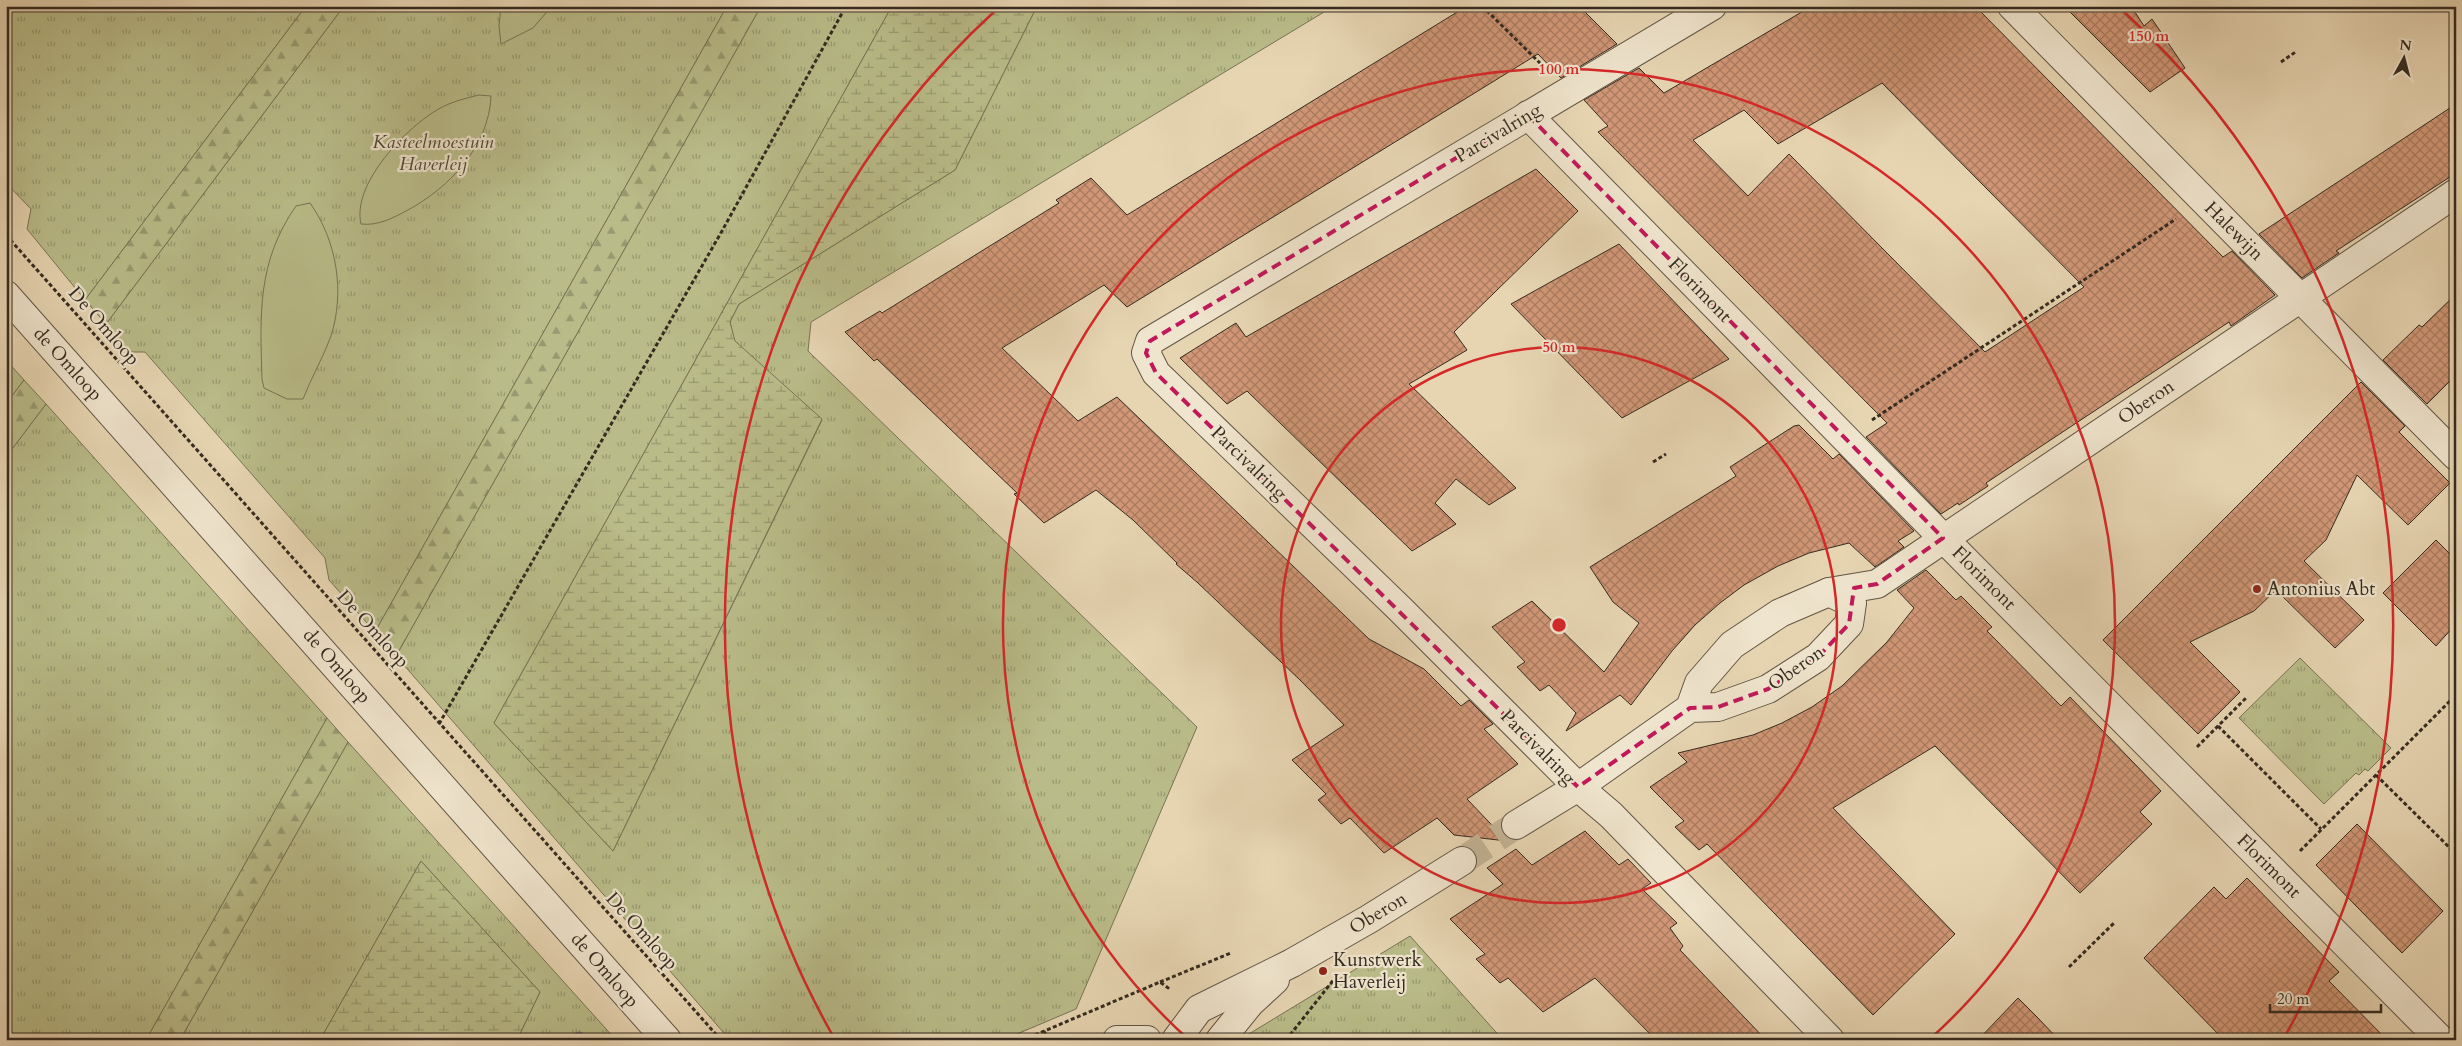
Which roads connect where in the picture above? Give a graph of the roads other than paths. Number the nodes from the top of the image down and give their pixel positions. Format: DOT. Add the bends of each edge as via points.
graph roads {
  1 [pos="1712,6"];
  2 [pos="2012,6"];
  3 [pos="1528,115"];
  4 [pos="2456,193"];
  5 [pos="2294,292"];
  6 [pos="6,295"];
  7 [pos="2455,455"];
  8 [pos="1935,530"];
  9 [pos="1828,592"];
  10 [pos="1690,708"];
  11 [pos="1578,787"];
  12 [pos="1516,825"];
  13 [pos="1462,862"];
  14 [pos="1292,964"];
  15 [pos="667,1040"];
  16 [pos="1117,1040"];
  17 [pos="1147,1040"];
  18 [pos="1176,1040"];
  19 [pos="1220,1040"];
  20 [pos="1830,1040"];
  21 [pos="2441,1040"];
  1 -- 3 [label="street, Parcivalring"];
  2 -- 5 [label="street, Halewijn"];
  3 -- 8 [label="street, Florimont"];
  3 -- 11 [label="street, Parcivalring" via="1150,341 1146,353 1156,373"];
  4 -- 5 [label="street, Oberon"];
  5 -- 7 [label="street, Halewijn"];
  5 -- 8 [label="street, Oberon"];
  6 -- 15 [label="street, de Omloop"];
  8 -- 9 [label="street, Oberon" via="1877,584"];
  8 -- 21 [label="street, Florimont"];
  9 -- 10 [label="street, Oberon" via="1780,613 1732,645 1699,683"];
  9 -- 10 [label="street, Oberon" via="1852,603 1849,624 1818,657 1768,689 1718,707"];
  10 -- 11 [label="street"];
  11 -- 12 [label="street"];
  11 -- 20 [label="street, Parcivalring" via="1611,815"];
  13 -- 14 [label="street, Oberon"];
  14 -- 18 [label="street, Oberon" via="1199,1009"];
  14 -- 19 [label="street, Oberon" via="1250,1003"];
  16 -- 17 [label="street"];
}
